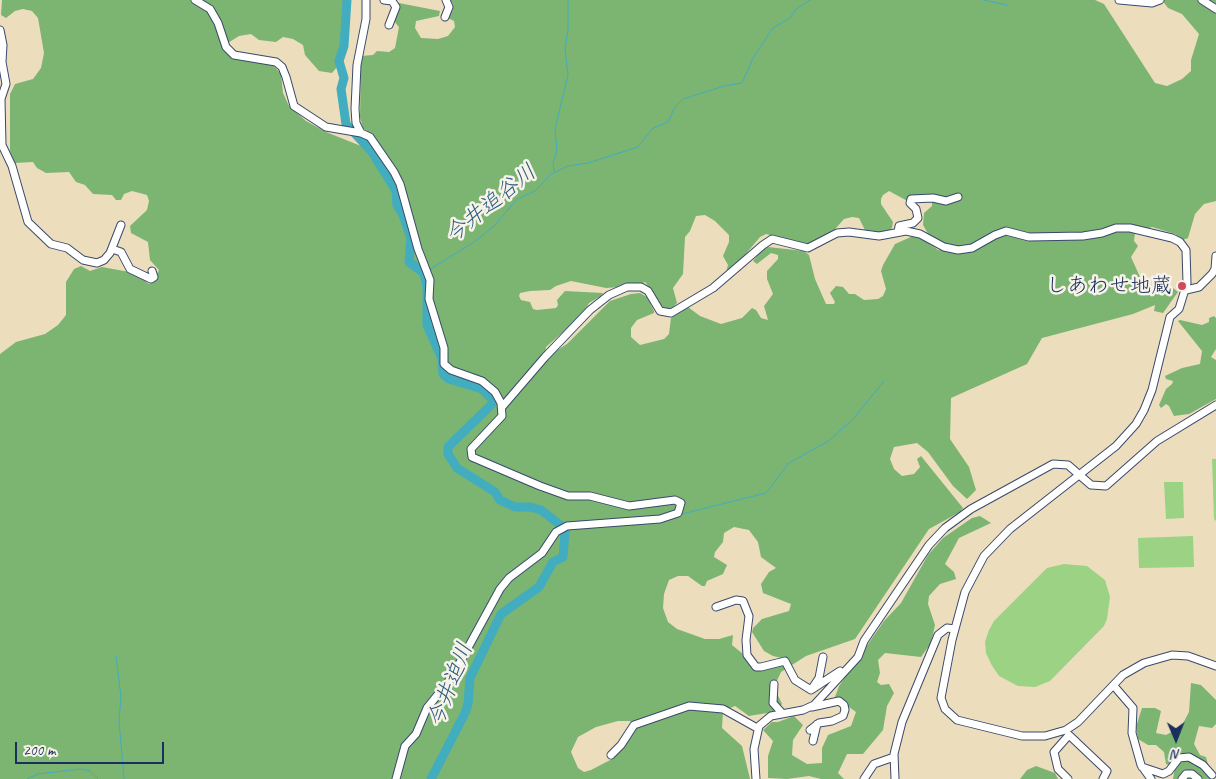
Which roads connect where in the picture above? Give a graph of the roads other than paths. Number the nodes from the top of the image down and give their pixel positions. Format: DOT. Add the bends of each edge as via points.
graph roads {
  1 [pos="195,0"];
  2 [pos="366,0"];
  3 [pos="384,0"];
  4 [pos="446,0"];
  5 [pos="1119,0"];
  6 [pos="1160,0"];
  7 [pos="1202,0"];
  8 [pos="1216,9"];
  9 [pos="445,17"];
  10 [pos="389,25"];
  11 [pos="0,30"];
  12 [pos="1,126"];
  13 [pos="361,133"];
  14 [pos="958,197"];
  15 [pos="121,225"];
  16 [pos="898,232"];
  17 [pos="112,249"];
  18 [pos="1216,256"];
  19 [pos="152,271"];
  20 [pos="1186,290"];
  21 [pos="1216,405"];
  22 [pos="502,407"];
  23 [pos="1080,475"];
  24 [pos="716,606"];
  25 [pos="955,629"];
  26 [pos="823,657"];
  27 [pos="849,666"];
  28 [pos="1216,666"];
  29 [pos="774,684"];
  30 [pos="1114,686"];
  31 [pos="811,690"];
  32 [pos="810,706"];
  33 [pos="782,713"];
  34 [pos="817,724"];
  35 [pos="758,728"];
  36 [pos="810,730"];
  37 [pos="1067,732"];
  38 [pos="813,741"];
  39 [pos="611,755"];
  40 [pos="894,757"];
  41 [pos="1141,767"];
  42 [pos="1214,776"];
  43 [pos="396,779"];
  44 [pos="756,779"];
  45 [pos="864,779"];
  46 [pos="896,779"];
  47 [pos="1068,779"];
  48 [pos="1103,779"];
  49 [pos="1151,779"];
  50 [pos="1182,779"];
  51 [pos="1198,779"];
  1 -- 13 [label="street" via="203,3 214,16 226,47 234,56 268,60 282,67 294,106 305,115 332,129"];
  2 -- 13 [label="street" via="355,109"];
  3 -- 10 [label="street" via="392,1 396,7"];
  4 -- 9 [label="street" via="450,7"];
  5 -- 6 [label="street" via="1152,3"];
  7 -- 8 [label="street"];
  11 -- 12 [label="street" via="6,84 0,99"];
  12 -- 17 [label="street" via="2,145 12,166 28,222 51,244 67,248 88,262 104,260"];
  13 -- 22 [label="street" via="370,137 394,172 430,280 429,299 444,348 444,364 482,382 495,392"];
  14 -- 16 [label="street" via="946,201 911,199 918,218 913,224 899,226"];
  15 -- 17 [label="street"];
  16 -- 20 [label="street" via="913,232 958,250 972,248 1006,231 1032,237 1094,235 1116,228 1146,230 1180,242 1186,250"];
  16 -- 22 [label="street" via="879,236 837,233 808,248 772,239 713,288 671,313 660,311 651,295 641,287 627,287 615,292 590,310"];
  17 -- 19 [label="street" via="121,252 130,269 151,279 154,277"];
  18 -- 20 [label="street" via="1212,274 1199,287"];
  20 -- 23 [label="street" via="1179,309 1170,317 1144,410 1121,441"];
  21 -- 23 [label="street" via="1156,441 1106,486 1091,485"];
  22 -- 43 [label="street" via="502,416 472,449 475,460 568,496 590,496 629,506 675,500 680,501 680,510 660,519 567,526 556,532 542,553 500,588 452,677 427,708 416,734 405,746"];
  23 -- 25 [label="street" via="1010,529 989,551 973,574"];
  23 -- 27 [label="street" via="1064,463 1053,464 970,509 945,528 929,545 864,641 858,657"];
  24 -- 31 [label="street" via="743,601 750,616 746,640 751,662 761,668 786,662 794,680"];
  25 -- 37 [label="street" via="940,690 942,704 951,716 1022,736"];
  25 -- 40 [label="street" via="947,628 938,636 900,730"];
  26 -- 31 [label="street" via="819,678"];
  27 -- 31 [label="street"];
  27 -- 32 [label="street"];
  28 -- 30 [label="street" via="1188,656 1165,657 1132,669"];
  29 -- 33 [label="street" via="773,704"];
  30 -- 37 [label="street"];
  30 -- 41 [label="street" via="1133,708 1131,730"];
  32 -- 33 [label="street"];
  32 -- 34 [label="street" via="839,701 844,707 843,716"];
  33 -- 35 [label="street" via="768,717"];
  34 -- 36 [label="street"];
  34 -- 38 [label="street"];
  35 -- 39 [label="street" via="730,712 689,706 634,725"];
  35 -- 44 [label="street" via="754,749"];
  37 -- 47 [label="street" via="1054,752 1058,769"];
  37 -- 48 [label="street" via="1107,771"];
  40 -- 45 [label="street" via="874,764"];
  40 -- 46 [label="street"];
  41 -- 42 [label="street" via="1163,774 1179,758 1189,757"];
  41 -- 49 [label="street"];
  50 -- 51 [label="street" via="1186,774"];
}
